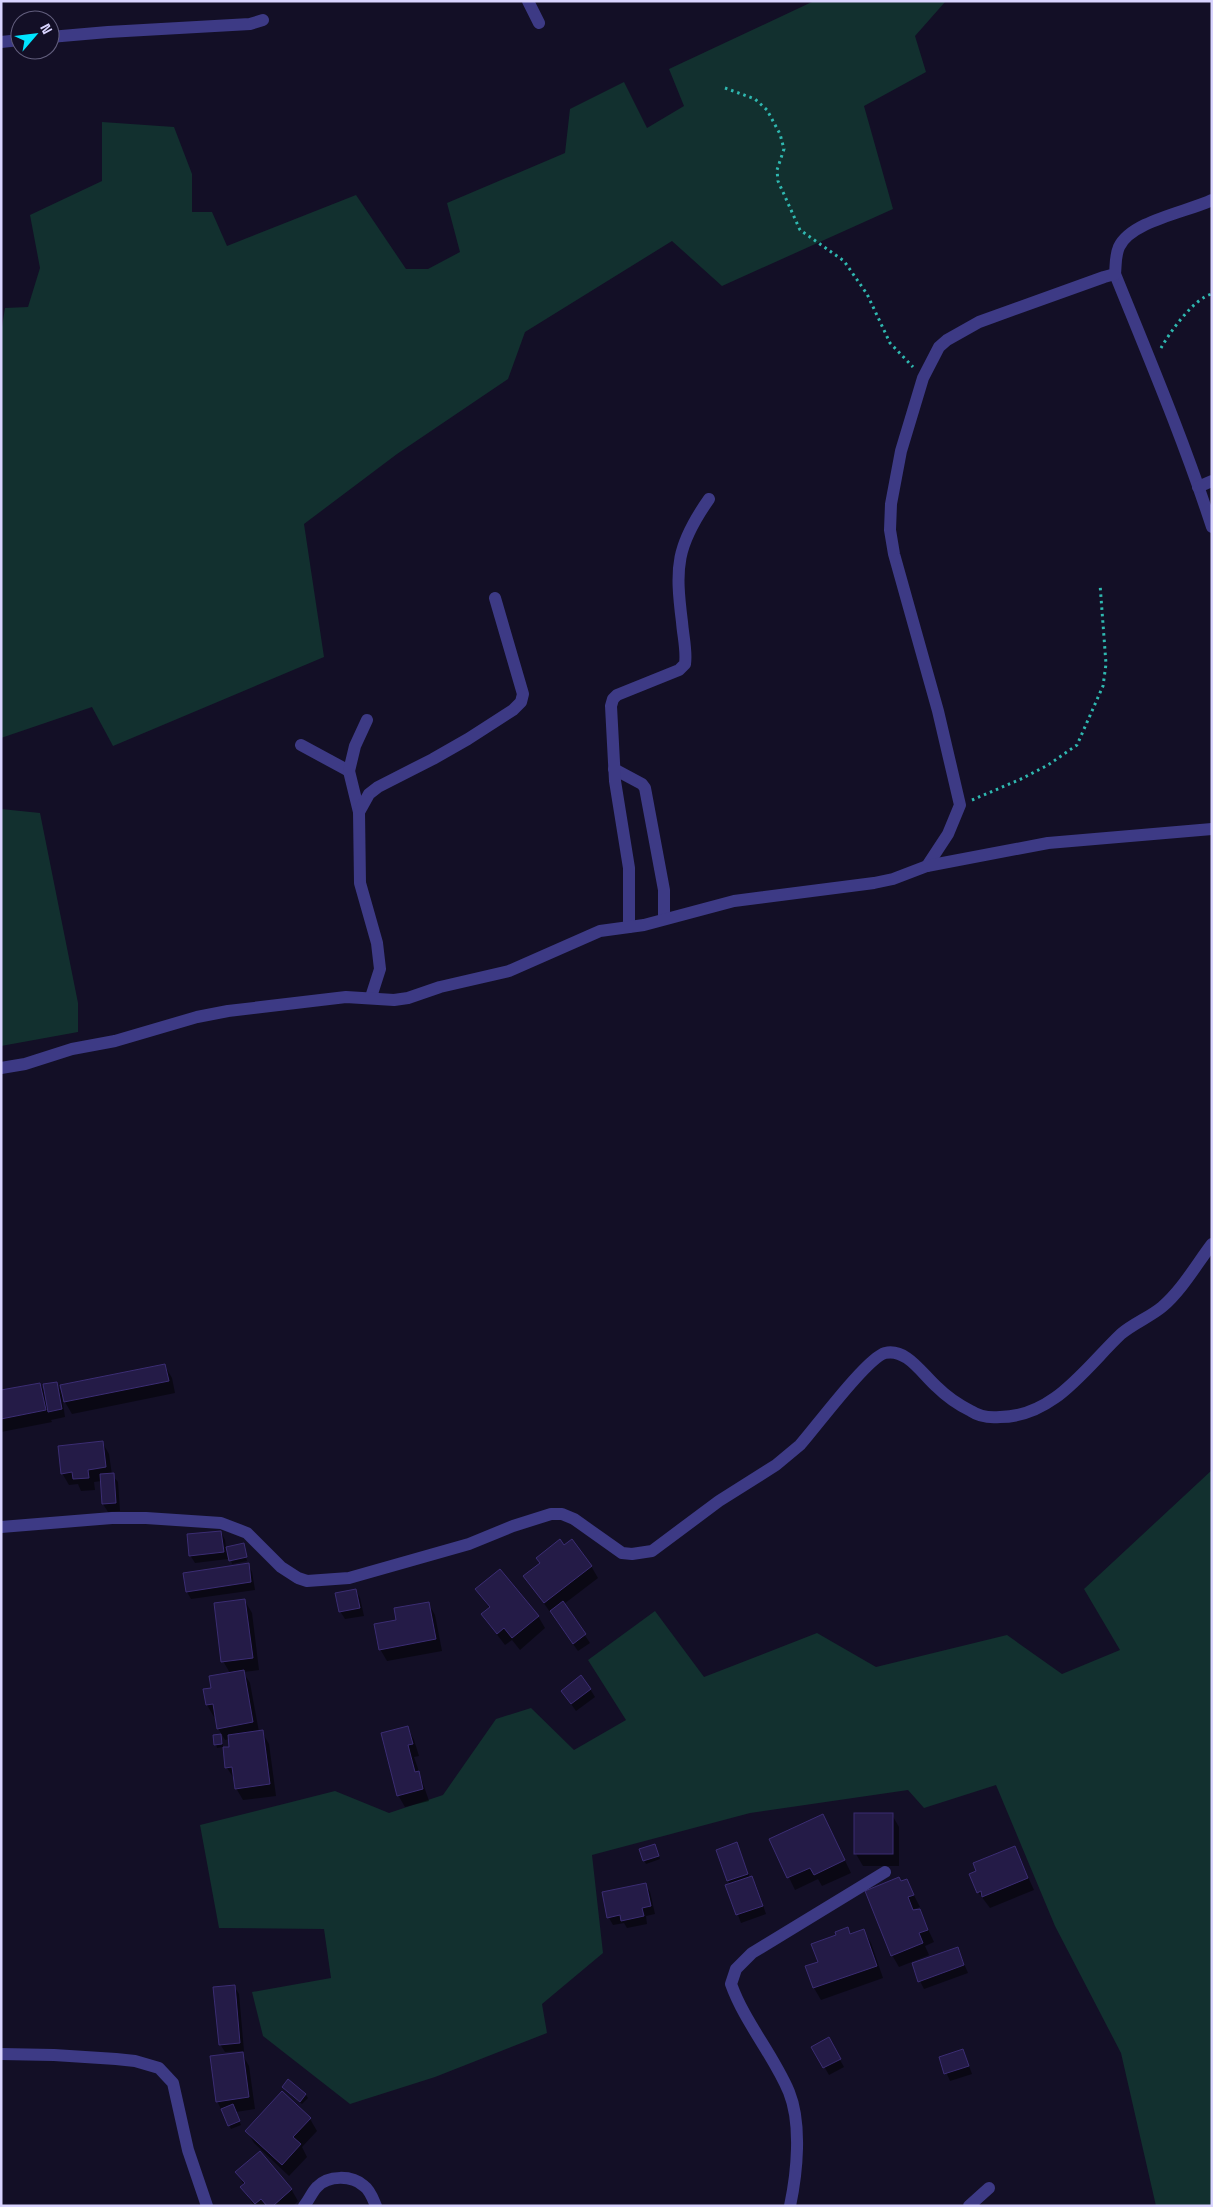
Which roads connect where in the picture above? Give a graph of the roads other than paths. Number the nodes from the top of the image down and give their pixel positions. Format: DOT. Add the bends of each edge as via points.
graph roads {
  1 [pos="528,1"];
  2 [pos="263,20"];
  3 [pos="539,22"];
  4 [pos="60,36"];
  5 [pos="1212,200"];
  6 [pos="1115,274"];
  7 [pos="1212,482"];
  8 [pos="1198,487"];
  9 [pos="708,499"];
  10 [pos="1212,527"];
  11 [pos="495,598"];
  12 [pos="367,720"];
  13 [pos="301,745"];
  14 [pos="614,769"];
  15 [pos="349,771"];
  16 [pos="359,812"];
  17 [pos="1212,829"];
  18 [pos="926,866"];
  19 [pos="664,919"];
  20 [pos="629,927"];
  21 [pos="371,998"];
  22 [pos="1,1068"];
  23 [pos="1212,1244"];
  24 [pos="1,1528"];
  25 [pos="885,1872"];
  26 [pos="1,2054"];
  27 [pos="989,2188"];
  28 [pos="207,2206"];
  29 [pos="304,2206"];
  30 [pos="376,2206"];
  31 [pos="790,2206"];
  32 [pos="969,2206"];
  1 -- 3 [label="street"];
  2 -- 4 [label="street" via="250,24"];
  5 -- 6 [label="street" via="1136,231 1120,246"];
  6 -- 8 [label="street"];
  6 -- 18 [label="street" via="979,322 939,347 923,378 897,470 890,504 890,530 900,582 932,687 960,805 948,834"];
  7 -- 8 [label="street"];
  8 -- 10 [label="street"];
  9 -- 14 [label="street" via="680,554 678,586 685,664 679,670 613,699"];
  11 -- 16 [label="street" via="523,694 522,702 468,739 378,787"];
  12 -- 15 [label="street" via="355,746"];
  13 -- 15 [label="street"];
  14 -- 19 [label="street" via="645,788 664,890"];
  14 -- 20 [label="street" via="630,868"];
  15 -- 16 [label="street"];
  16 -- 21 [label="street" via="360,883 377,943 380,969"];
  17 -- 18 [label="street" via="1069,840"];
  18 -- 19 [label="street" via="874,883 734,902"];
  19 -- 20 [label="street"];
  20 -- 21 [label="street" via="600,931 497,975 440,987 408,998"];
  21 -- 22 [label="street" via="346,997 228,1011"];
  23 -- 24 [label="street" via="1170,1299 1151,1315 1130,1326 1066,1390 1037,1409 1016,1416 980,1416 937,1388 904,1356 892,1352 883,1354 865,1368 789,1456 719,1501 657,1548 642,1554 622,1552 574,1519 551,1514 469,1544 388,1568 349,1578 307,1581 277,1564 247,1533 222,1523 112,1518"];
  25 -- 31 [label="street" via="752,1953 736,1969 731,1984 789,2091 794,2108 796,2166"];
  26 -- 28 [label="street" via="135,2061 159,2068 173,2083 188,2150"];
  27 -- 32 [label="street"];
  29 -- 30 [label="street" via="318,2186 335,2178 366,2186"];
}
